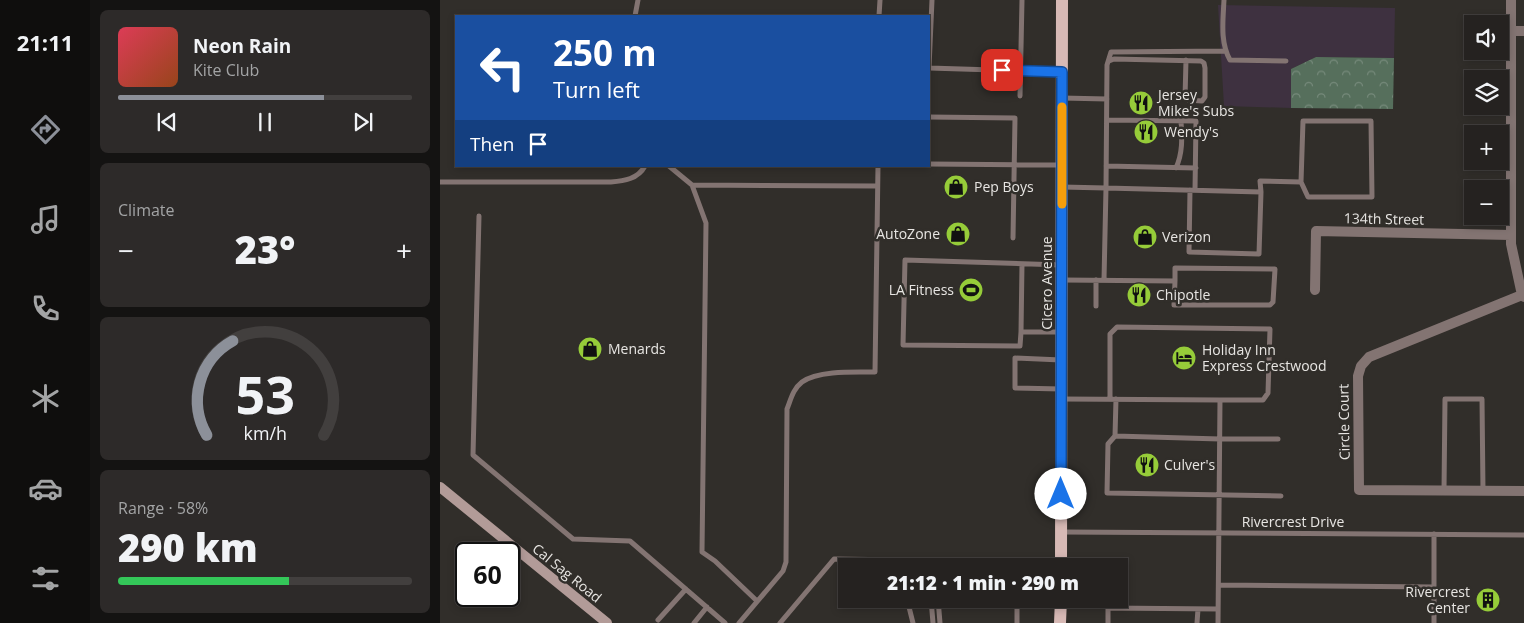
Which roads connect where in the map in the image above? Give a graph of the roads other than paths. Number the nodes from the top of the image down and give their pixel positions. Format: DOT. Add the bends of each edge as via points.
graph roads {
  1 [pos="638,0"];
  2 [pos="880,0"];
  3 [pos="932,0"];
  4 [pos="1022,0"];
  5 [pos="1062,0"];
  6 [pos="1224,0"];
  7 [pos="1511,0"];
  8 [pos="635,15"];
  9 [pos="880,15"];
  10 [pos="1511,31"];
  11 [pos="1524,32"];
  12 [pos="930,45"];
  13 [pos="1225,51"];
  14 [pos="1109,60"];
  15 [pos="1186,60"];
  16 [pos="1286,61"];
  17 [pos="930,68"];
  18 [pos="1020,71"];
  19 [pos="1062,72"];
  20 [pos="1020,96"];
  21 [pos="1062,98"];
  22 [pos="1107,99"];
  23 [pos="930,117"];
  24 [pos="1107,120"];
  25 [pos="1181,121"];
  26 [pos="930,164"];
  27 [pos="1014,164"];
  28 [pos="1062,165"];
  29 [pos="1106,166"];
  30 [pos="644,167"];
  31 [pos="670,167"];
  32 [pos="878,167"];
  33 [pos="1176,168"];
  34 [pos="1196,168"];
  35 [pos="440,182"];
  36 [pos="1301,182"];
  37 [pos="692,185"];
  38 [pos="878,186"];
  39 [pos="1062,187"];
  40 [pos="1106,188"];
  41 [pos="1193,190"];
  42 [pos="1260,192"];
  43 [pos="479,216"];
  44 [pos="1511,235"];
  45 [pos="1013,238"];
  46 [pos="1022,264"];
  47 [pos="1062,265"];
  48 [pos="1062,280"];
  49 [pos="1096,280"];
  50 [pos="1104,280"];
  51 [pos="1175,281"];
  52 [pos="1315,290"];
  53 [pos="1523,296"];
  54 [pos="1096,306"];
  55 [pos="1021,332"];
  56 [pos="1062,332"];
  57 [pos="1062,360"];
  58 [pos="1061,394"];
  59 [pos="1110,399"];
  60 [pos="1116,399"];
  61 [pos="1220,400"];
  62 [pos="1115,436"];
  63 [pos="1220,439"];
  64 [pos="1278,439"];
  65 [pos="440,487"];
  66 [pos="1444,490"];
  67 [pos="1483,491"];
  68 [pos="1524,491"];
  69 [pos="1219,496"];
  70 [pos="1281,496"];
  71 [pos="1061,532"];
  72 [pos="1219,533"];
  73 [pos="1434,534"];
  74 [pos="1524,535"];
  75 [pos="1061,558"];
  76 [pos="838,559"];
  77 [pos="1218,585"];
  78 [pos="1434,587"];
  79 [pos="686,589"];
  80 [pos="757,601"];
  81 [pos="707,607"];
  82 [pos="909,608"];
  83 [pos="932,608"];
  84 [pos="939,608"];
  85 [pos="1017,608"];
  86 [pos="1061,608"];
  87 [pos="1198,609"];
  88 [pos="1218,609"];
  89 [pos="658,620"];
  90 [pos="607,623"];
  91 [pos="694,623"];
  92 [pos="725,623"];
  93 [pos="739,623"];
  94 [pos="780,623"];
  95 [pos="913,623"];
  96 [pos="933,623"];
  97 [pos="940,623"];
  98 [pos="1017,623"];
  99 [pos="1060,623"];
  100 [pos="1108,623"];
  101 [pos="1197,623"];
  102 [pos="1218,623"];
  103 [pos="1434,623"];
  1 -- 8 [label="lane"];
  2 -- 9 [label="lane"];
  3 -- 12 [label="lane"];
  4 -- 18 [label="lane"];
  5 -- 19 [label="main road, Cicero Avenue"];
  6 -- 13 [label="lane"];
  7 -- 10 [label="street"];
  10 -- 11 [label="street"];
  10 -- 44 [label="street"];
  13 -- 14 [label="lane" via="1111,52"];
  13 -- 16 [label="lane" via="1230,60"];
  14 -- 15 [label="lane"];
  14 -- 22 [label="lane"];
  15 -- 15 [label="lane" via="1204,63 1205,97 1202,100 1185,98"];
  17 -- 18 [label="lane"];
  18 -- 19 [label="lane"];
  18 -- 20 [label="lane"];
  19 -- 21 [label="main road, Cicero Avenue"];
  21 -- 22 [label="lane"];
  21 -- 28 [label="main road, Cicero Avenue"];
  22 -- 24 [label="lane"];
  23 -- 27 [label="lane" via="1015,118"];
  24 -- 25 [label="lane"];
  24 -- 29 [label="lane"];
  25 -- 33 [label="lane" via="1181,157"];
  25 -- 34 [label="lane" via="1196,121"];
  26 -- 27 [label="lane"];
  27 -- 28 [label="lane"];
  27 -- 45 [label="lane"];
  28 -- 39 [label="main road, Cicero Avenue"];
  29 -- 33 [label="lane"];
  29 -- 40 [label="lane"];
  30 -- 35 [label="lane" via="625,181"];
  31 -- 37 [label="lane"];
  32 -- 38 [label="lane"];
  33 -- 34 [label="lane"];
  34 -- 41 [label="lane"];
  36 -- 36 [label="lane" via="1302,121 1371,122 1372,197 1308,197"];
  36 -- 42 [label="lane" via="1260,181"];
  37 -- 38 [label="lane"];
  37 -- 80 [label="lane" via="706,223 702,552"];
  38 -- 80 [label="lane" via="875,372 826,373 803,381 792,394 787,409 786,562 783,571"];
  39 -- 40 [label="lane"];
  39 -- 47 [label="main road, Cicero Avenue"];
  40 -- 41 [label="lane"];
  40 -- 50 [label="lane"];
  41 -- 42 [label="lane"];
  41 -- 42 [label="lane" via="1188,252 1259,254"];
  43 -- 79 [label="lane" via="473,455 573,539 630,541"];
  44 -- 52 [label="street, 134th Street" via="1316,231"];
  44 -- 53 [label="street"];
  46 -- 47 [label="lane"];
  46 -- 55 [label="lane"];
  46 -- 55 [label="lane" via="905,260 903,345 1020,346"];
  47 -- 48 [label="main road, Cicero Avenue"];
  48 -- 49 [label="lane"];
  48 -- 56 [label="main road, Cicero Avenue"];
  49 -- 50 [label="lane"];
  49 -- 54 [label="lane"];
  50 -- 51 [label="lane"];
  51 -- 51 [label="lane" via="1175,268 1275,269 1273,302 1270,305 1174,305"];
  53 -- 66 [label="street, Circle Court" via="1369,357 1361,366 1358,376 1359,490"];
  55 -- 56 [label="lane"];
  56 -- 57 [label="main road, Cicero Avenue"];
  57 -- 58 [label="main road, Cicero Avenue"];
  57 -- 58 [label="lane" via="1016,358 1015,388"];
  58 -- 59 [label="lane"];
  58 -- 71 [label="main road, Cicero Avenue"];
  59 -- 60 [label="lane"];
  59 -- 61 [label="lane" via="1110,334 1118,327 1270,330 1268,393 1263,400"];
  60 -- 61 [label="lane"];
  60 -- 62 [label="lane"];
  61 -- 63 [label="lane"];
  62 -- 63 [label="lane"];
  62 -- 69 [label="lane" via="1108,444 1107,493"];
  63 -- 64 [label="lane"];
  63 -- 69 [label="lane"];
  65 -- 90 [label="street, Cal Sag Road"];
  66 -- 67 [label="street, Circle Court"];
  66 -- 67 [label="lane" via="1445,399 1482,399"];
  67 -- 68 [label="street, Circle Court"];
  69 -- 70 [label="lane"];
  69 -- 72 [label="lane"];
  71 -- 72 [label="lane, Rivercrest Drive"];
  71 -- 75 [label="main road, Cicero Avenue"];
  72 -- 73 [label="lane, Rivercrest Drive"];
  72 -- 77 [label="lane"];
  73 -- 74 [label="lane, Rivercrest Drive"];
  73 -- 78 [label="lane"];
  76 -- 94 [label="lane" via="834,559"];
  77 -- 78 [label="lane"];
  77 -- 88 [label="lane"];
  78 -- 103 [label="lane"];
  79 -- 81 [label="lane"];
  79 -- 89 [label="lane"];
  80 -- 93 [label="lane"];
  81 -- 91 [label="lane"];
  81 -- 92 [label="lane"];
  82 -- 95 [label="lane"];
  83 -- 96 [label="lane"];
  84 -- 97 [label="lane"];
  85 -- 98 [label="lane"];
  86 -- 99 [label="main road"];
  87 -- 88 [label="lane"];
  87 -- 100 [label="lane" via="1108,608"];
  87 -- 101 [label="lane"];
  88 -- 102 [label="lane"];
}
